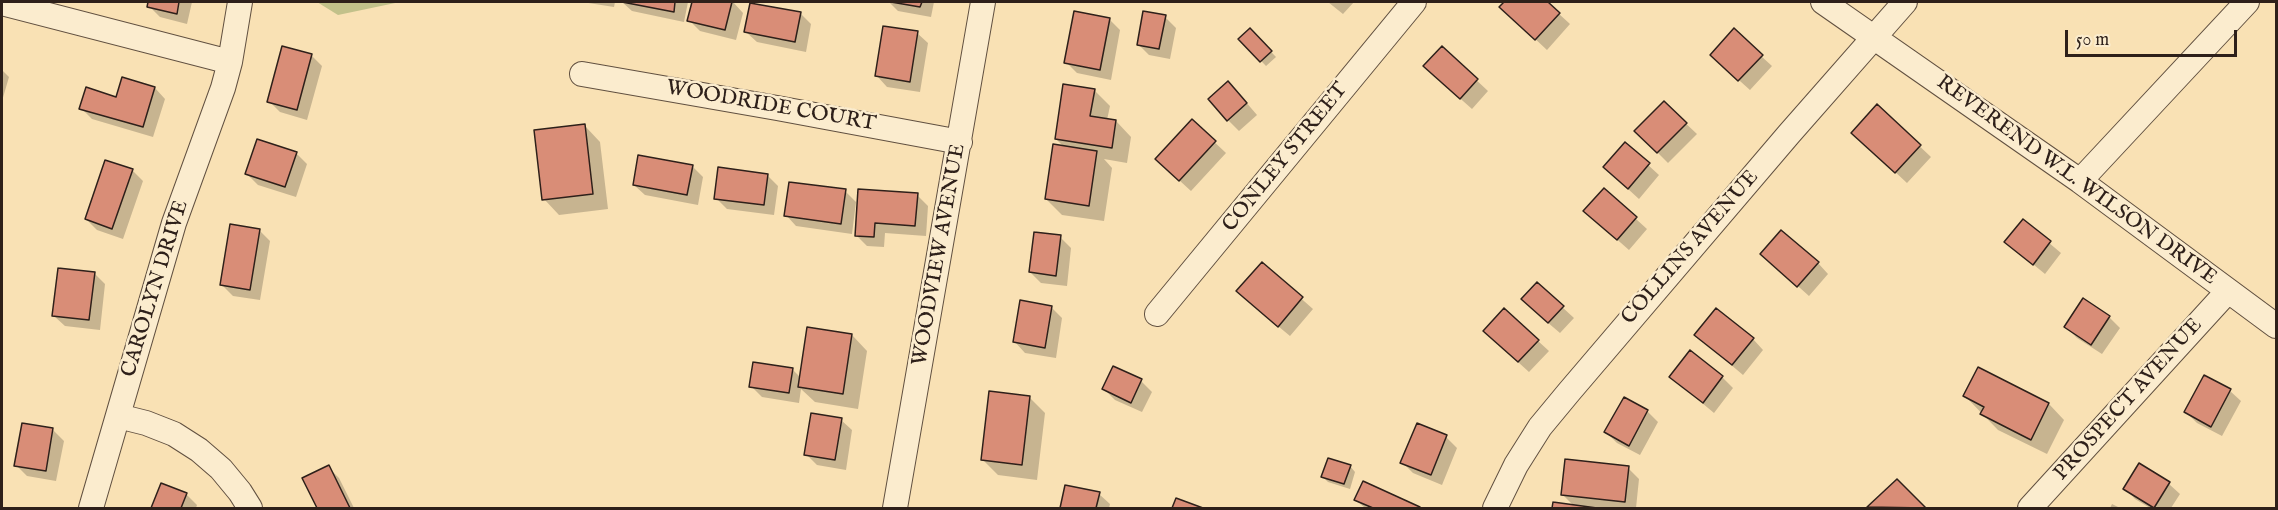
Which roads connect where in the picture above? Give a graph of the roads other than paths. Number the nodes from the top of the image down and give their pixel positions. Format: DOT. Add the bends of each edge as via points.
graph roads {
  1 [pos="240,2"];
  2 [pos="983,2"];
  3 [pos="1414,2"];
  4 [pos="1823,2"];
  5 [pos="1905,2"];
  6 [pos="2247,2"];
  7 [pos="2,3"];
  8 [pos="1874,38"];
  9 [pos="230,62"];
  10 [pos="582,74"];
  11 [pos="960,142"];
  12 [pos="2080,181"];
  13 [pos="2228,291"];
  14 [pos="1157,314"];
  15 [pos="2277,326"];
  16 [pos="118,416"];
  17 [pos="91,508"];
  18 [pos="250,508"];
  19 [pos="895,508"];
  20 [pos="1495,508"];
  21 [pos="2030,508"];
  1 -- 9 [label="street, CAROLYN DRIVE"];
  2 -- 11 [label="street, WOODVIEW AVENUE"];
  3 -- 14 [label="street, CONLEY STREET"];
  4 -- 8 [label="street, REVEREND W.L. WILSON DRIVE"];
  5 -- 8 [label="street, COLLINS AVENUE"];
  6 -- 12 [label="street"];
  7 -- 9 [label="street"];
  8 -- 12 [label="street, REVEREND W.L. WILSON DRIVE"];
  8 -- 20 [label="street, COLLINS AVENUE" via="1540,427"];
  9 -- 16 [label="street, CAROLYN DRIVE" via="174,223"];
  10 -- 11 [label="street, WOODRIDE COURT"];
  11 -- 19 [label="street, WOODVIEW AVENUE"];
  12 -- 13 [label="street, REVEREND W.L. WILSON DRIVE"];
  13 -- 15 [label="street, REVEREND W.L. WILSON DRIVE"];
  13 -- 21 [label="street, PROSPECT AVENUE"];
  16 -- 17 [label="street, CAROLYN DRIVE"];
  16 -- 18 [label="street" via="174,434 199,450 221,469"];
}
